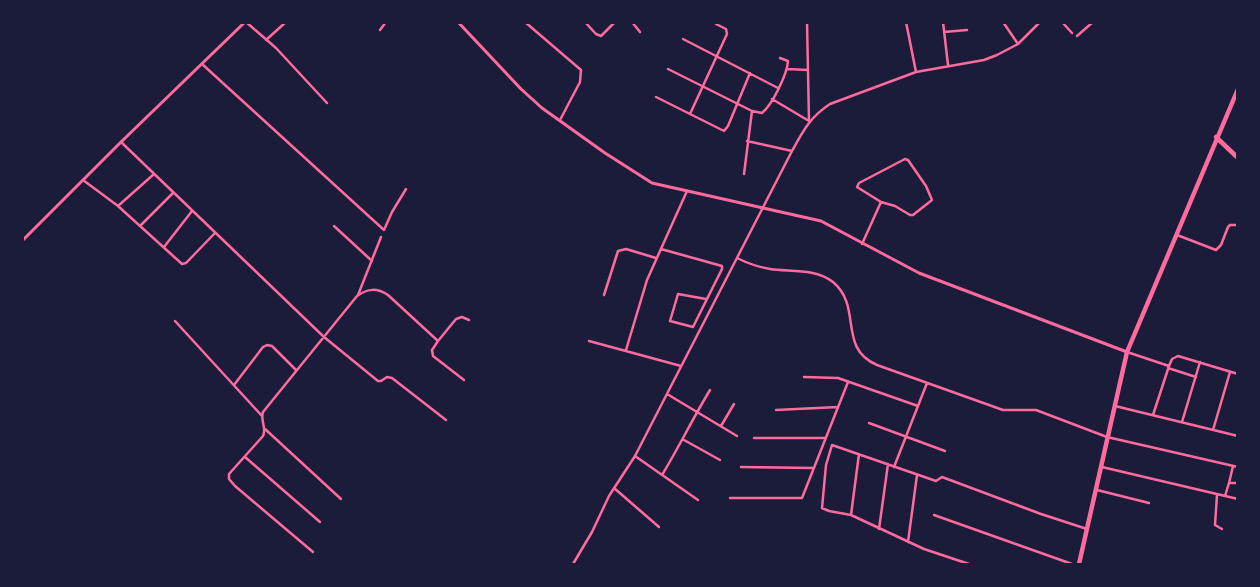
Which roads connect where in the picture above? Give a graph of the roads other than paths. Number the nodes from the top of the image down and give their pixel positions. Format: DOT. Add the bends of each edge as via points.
graph roads {
  1 [pos="245,22"];
  2 [pos="286,22"];
  3 [pos="386,22"];
  4 [pos="458,22"];
  5 [pos="525,22"];
  6 [pos="585,22"];
  7 [pos="615,22"];
  8 [pos="632,22"];
  9 [pos="807,22"];
  10 [pos="906,22"];
  11 [pos="943,22"];
  12 [pos="1003,22"];
  13 [pos="1040,22"];
  14 [pos="1062,22"];
  15 [pos="1093,22"];
  16 [pos="716,24"];
  17 [pos="380,30"];
  18 [pos="967,30"];
  19 [pos="640,32"];
  20 [pos="944,32"];
  21 [pos="1072,33"];
  22 [pos="1077,36"];
  23 [pos="684,39"];
  24 [pos="266,40"];
  25 [pos="1018,44"];
  26 [pos="717,56"];
  27 [pos="780,58"];
  28 [pos="202,64"];
  29 [pos="948,65"];
  30 [pos="668,69"];
  31 [pos="787,69"];
  32 [pos="808,70"];
  33 [pos="916,72"];
  34 [pos="750,73"];
  35 [pos="703,86"];
  36 [pos="778,88"];
  37 [pos="1238,89"];
  38 [pos="656,97"];
  39 [pos="772,99"];
  40 [pos="327,103"];
  41 [pos="737,104"];
  42 [pos="752,111"];
  43 [pos="690,114"];
  44 [pos="560,120"];
  45 [pos="809,121"];
  46 [pos="1216,137"];
  47 [pos="748,141"];
  48 [pos="121,142"];
  49 [pos="792,151"];
  50 [pos="1238,158"];
  51 [pos="154,174"];
  52 [pos="744,174"];
  53 [pos="83,180"];
  54 [pos="406,189"];
  55 [pos="687,191"];
  56 [pos="173,193"];
  57 [pos="881,202"];
  58 [pos="118,206"];
  59 [pos="763,208"];
  60 [pos="192,211"];
  61 [pos="1238,225"];
  62 [pos="140,226"];
  63 [pos="334,226"];
  64 [pos="215,233"];
  65 [pos="1176,234"];
  66 [pos="381,237"];
  67 [pos="22,241"];
  68 [pos="862,244"];
  69 [pos="164,247"];
  70 [pos="661,249"];
  71 [pos="656,258"];
  72 [pos="737,258"];
  73 [pos="372,261"];
  74 [pos="604,295"];
  75 [pos="357,296"];
  76 [pos="706,299"];
  77 [pos="469,320"];
  78 [pos="175,321"];
  79 [pos="324,338"];
  80 [pos="438,341"];
  81 [pos="590,341"];
  82 [pos="626,350"];
  83 [pos="1127,352"];
  84 [pos="1200,362"];
  85 [pos="681,366"];
  86 [pos="1169,367"];
  87 [pos="296,370"];
  88 [pos="1230,372"];
  89 [pos="1238,374"];
  90 [pos="804,377"];
  91 [pos="1196,377"];
  92 [pos="464,380"];
  93 [pos="848,382"];
  94 [pos="927,383"];
  95 [pos="234,385"];
  96 [pos="710,390"];
  97 [pos="667,394"];
  98 [pos="734,404"];
  99 [pos="918,406"];
  100 [pos="1114,406"];
  101 [pos="838,407"];
  102 [pos="776,410"];
  103 [pos="697,412"];
  104 [pos="1154,415"];
  105 [pos="262,416"];
  106 [pos="446,420"];
  107 [pos="1182,422"];
  108 [pos="869,423"];
  109 [pos="721,426"];
  110 [pos="264,428"];
  111 [pos="1212,430"];
  112 [pos="737,436"];
  113 [pos="1238,436"];
  114 [pos="906,437"];
  115 [pos="1107,437"];
  116 [pos="754,438"];
  117 [pos="826,438"];
  118 [pos="684,440"];
  119 [pos="824,442"];
  120 [pos="832,445"];
  121 [pos="945,451"];
  122 [pos="859,454"];
  123 [pos="635,456"];
  124 [pos="245,457"];
  125 [pos="720,460"];
  126 [pos="888,464"];
  127 [pos="894,466"];
  128 [pos="1233,466"];
  129 [pos="741,467"];
  130 [pos="1100,467"];
  131 [pos="1238,467"];
  132 [pos="814,468"];
  133 [pos="917,475"];
  134 [pos="662,476"];
  135 [pos="1229,483"];
  136 [pos="1238,484"];
  137 [pos="614,488"];
  138 [pos="1095,489"];
  139 [pos="1217,494"];
  140 [pos="1225,496"];
  141 [pos="730,498"];
  142 [pos="341,499"];
  143 [pos="1238,499"];
  144 [pos="698,500"];
  145 [pos="1148,503"];
  146 [pos="851,515"];
  147 [pos="934,515"];
  148 [pos="320,522"];
  149 [pos="659,527"];
  150 [pos="1087,528"];
  151 [pos="879,529"];
  152 [pos="1222,529"];
  153 [pos="908,542"];
  154 [pos="313,552"];
  155 [pos="573,564"];
  156 [pos="969,564"];
  157 [pos="1072,564"];
  158 [pos="1079,564"];
  1 -- 24 [label="street"];
  1 -- 28 [label="street"];
  2 -- 24 [label="street"];
  3 -- 17 [label="street"];
  4 -- 44 [label="street" via="520,89"];
  5 -- 44 [label="street" via="581,70 580,82"];
  6 -- 7 [label="street" via="601,36"];
  8 -- 19 [label="street"];
  9 -- 32 [label="street"];
  10 -- 33 [label="street"];
  11 -- 20 [label="street"];
  12 -- 25 [label="street"];
  13 -- 25 [label="street"];
  14 -- 21 [label="street"];
  15 -- 22 [label="street"];
  16 -- 26 [label="street" via="728,31"];
  18 -- 20 [label="street"];
  20 -- 29 [label="street"];
  23 -- 26 [label="street"];
  24 -- 40 [label="street"];
  25 -- 29 [label="street" via="984,60"];
  26 -- 34 [label="street"];
  26 -- 35 [label="street"];
  27 -- 31 [label="street" via="788,61"];
  28 -- 48 [label="street"];
  28 -- 54 [label="street" via="384,230"];
  29 -- 33 [label="street"];
  30 -- 35 [label="street"];
  31 -- 32 [label="street"];
  31 -- 36 [label="street"];
  32 -- 45 [label="street"];
  33 -- 45 [label="street" via="830,104"];
  34 -- 36 [label="street"];
  34 -- 41 [label="street"];
  35 -- 41 [label="street"];
  35 -- 43 [label="street"];
  36 -- 39 [label="street"];
  37 -- 46 [label="main road"];
  38 -- 43 [label="street"];
  39 -- 42 [label="street" via="762,113"];
  39 -- 45 [label="street"];
  41 -- 42 [label="street"];
  41 -- 43 [label="street" via="724,131"];
  42 -- 47 [label="street"];
  44 -- 55 [label="street" via="648,181"];
  45 -- 49 [label="street"];
  46 -- 50 [label="main road"];
  46 -- 65 [label="main road"];
  47 -- 49 [label="street"];
  47 -- 52 [label="street"];
  48 -- 51 [label="street"];
  48 -- 53 [label="street"];
  49 -- 59 [label="street"];
  51 -- 56 [label="street"];
  51 -- 58 [label="street"];
  53 -- 58 [label="street"];
  53 -- 67 [label="street"];
  55 -- 59 [label="street"];
  55 -- 70 [label="street"];
  56 -- 60 [label="street"];
  56 -- 62 [label="street"];
  57 -- 57 [label="street" via="913,215 932,200 926,186 905,159 857,185"];
  57 -- 68 [label="street"];
  58 -- 62 [label="street"];
  59 -- 68 [label="street" via="821,221"];
  59 -- 72 [label="street"];
  60 -- 64 [label="street"];
  60 -- 69 [label="street"];
  61 -- 65 [label="street" via="1228,227 1216,250"];
  62 -- 69 [label="street"];
  63 -- 73 [label="street"];
  64 -- 69 [label="street" via="184,264"];
  64 -- 79 [label="street"];
  65 -- 83 [label="main road"];
  66 -- 73 [label="street"];
  68 -- 83 [label="street" via="919,273"];
  70 -- 71 [label="street"];
  70 -- 76 [label="street" via="722,266"];
  71 -- 74 [label="street" via="626,249 618,251"];
  71 -- 82 [label="street"];
  72 -- 85 [label="street"];
  72 -- 94 [label="street" via="769,269 810,273 833,282 848,303 852,336 859,353 876,365"];
  73 -- 75 [label="street"];
  75 -- 79 [label="street"];
  75 -- 80 [label="street" via="370,290 382,292"];
  76 -- 76 [label="street" via="693,327 670,320 678,294"];
  77 -- 80 [label="street" via="456,319"];
  78 -- 95 [label="street"];
  79 -- 87 [label="street"];
  79 -- 106 [label="street" via="378,381 392,378"];
  80 -- 92 [label="street" via="432,356"];
  81 -- 82 [label="street"];
  82 -- 85 [label="street"];
  83 -- 86 [label="street"];
  83 -- 100 [label="main road"];
  84 -- 86 [label="street" via="1178,356 1172,359"];
  84 -- 88 [label="street"];
  84 -- 91 [label="street"];
  85 -- 97 [label="street"];
  86 -- 91 [label="street"];
  86 -- 104 [label="street"];
  87 -- 95 [label="street" via="272,346 267,345"];
  87 -- 105 [label="street"];
  88 -- 89 [label="street"];
  88 -- 111 [label="street"];
  90 -- 93 [label="street" via="838,378"];
  91 -- 107 [label="street"];
  93 -- 99 [label="street"];
  93 -- 101 [label="street"];
  94 -- 99 [label="street"];
  94 -- 115 [label="street" via="1003,410 1041,411"];
  95 -- 105 [label="street"];
  96 -- 103 [label="street"];
  97 -- 103 [label="street"];
  97 -- 123 [label="street"];
  98 -- 109 [label="street"];
  99 -- 114 [label="street"];
  100 -- 104 [label="street"];
  100 -- 115 [label="main road"];
  101 -- 102 [label="street"];
  101 -- 117 [label="street"];
  103 -- 109 [label="street"];
  103 -- 118 [label="street"];
  104 -- 107 [label="street"];
  105 -- 110 [label="street"];
  107 -- 111 [label="street"];
  108 -- 114 [label="street"];
  109 -- 112 [label="street"];
  110 -- 124 [label="street" via="263,436"];
  110 -- 142 [label="street"];
  111 -- 113 [label="street"];
  114 -- 121 [label="street"];
  114 -- 127 [label="street"];
  115 -- 128 [label="street"];
  115 -- 130 [label="main road"];
  116 -- 117 [label="street"];
  117 -- 119 [label="street"];
  118 -- 125 [label="street"];
  118 -- 134 [label="street"];
  119 -- 120 [label="street"];
  119 -- 132 [label="street"];
  120 -- 122 [label="street"];
  120 -- 146 [label="street" via="826,465 823,510"];
  122 -- 126 [label="street"];
  122 -- 146 [label="street"];
  123 -- 134 [label="street"];
  123 -- 137 [label="street"];
  124 -- 148 [label="street"];
  124 -- 154 [label="street" via="231,471 229,479"];
  126 -- 127 [label="street"];
  126 -- 151 [label="street"];
  127 -- 133 [label="street"];
  128 -- 131 [label="street"];
  128 -- 135 [label="street"];
  129 -- 132 [label="street"];
  130 -- 138 [label="main road"];
  130 -- 139 [label="street"];
  132 -- 141 [label="street" via="802,498"];
  133 -- 150 [label="street" via="936,481 942,477"];
  133 -- 153 [label="street"];
  134 -- 144 [label="street"];
  135 -- 136 [label="street"];
  135 -- 140 [label="street"];
  137 -- 149 [label="street"];
  137 -- 155 [label="street"];
  138 -- 145 [label="street"];
  138 -- 150 [label="main road"];
  139 -- 140 [label="street"];
  139 -- 152 [label="street" via="1215,525"];
  140 -- 143 [label="street"];
  146 -- 151 [label="street"];
  147 -- 157 [label="street"];
  150 -- 158 [label="main road"];
  151 -- 153 [label="street"];
  153 -- 156 [label="street"];
}
